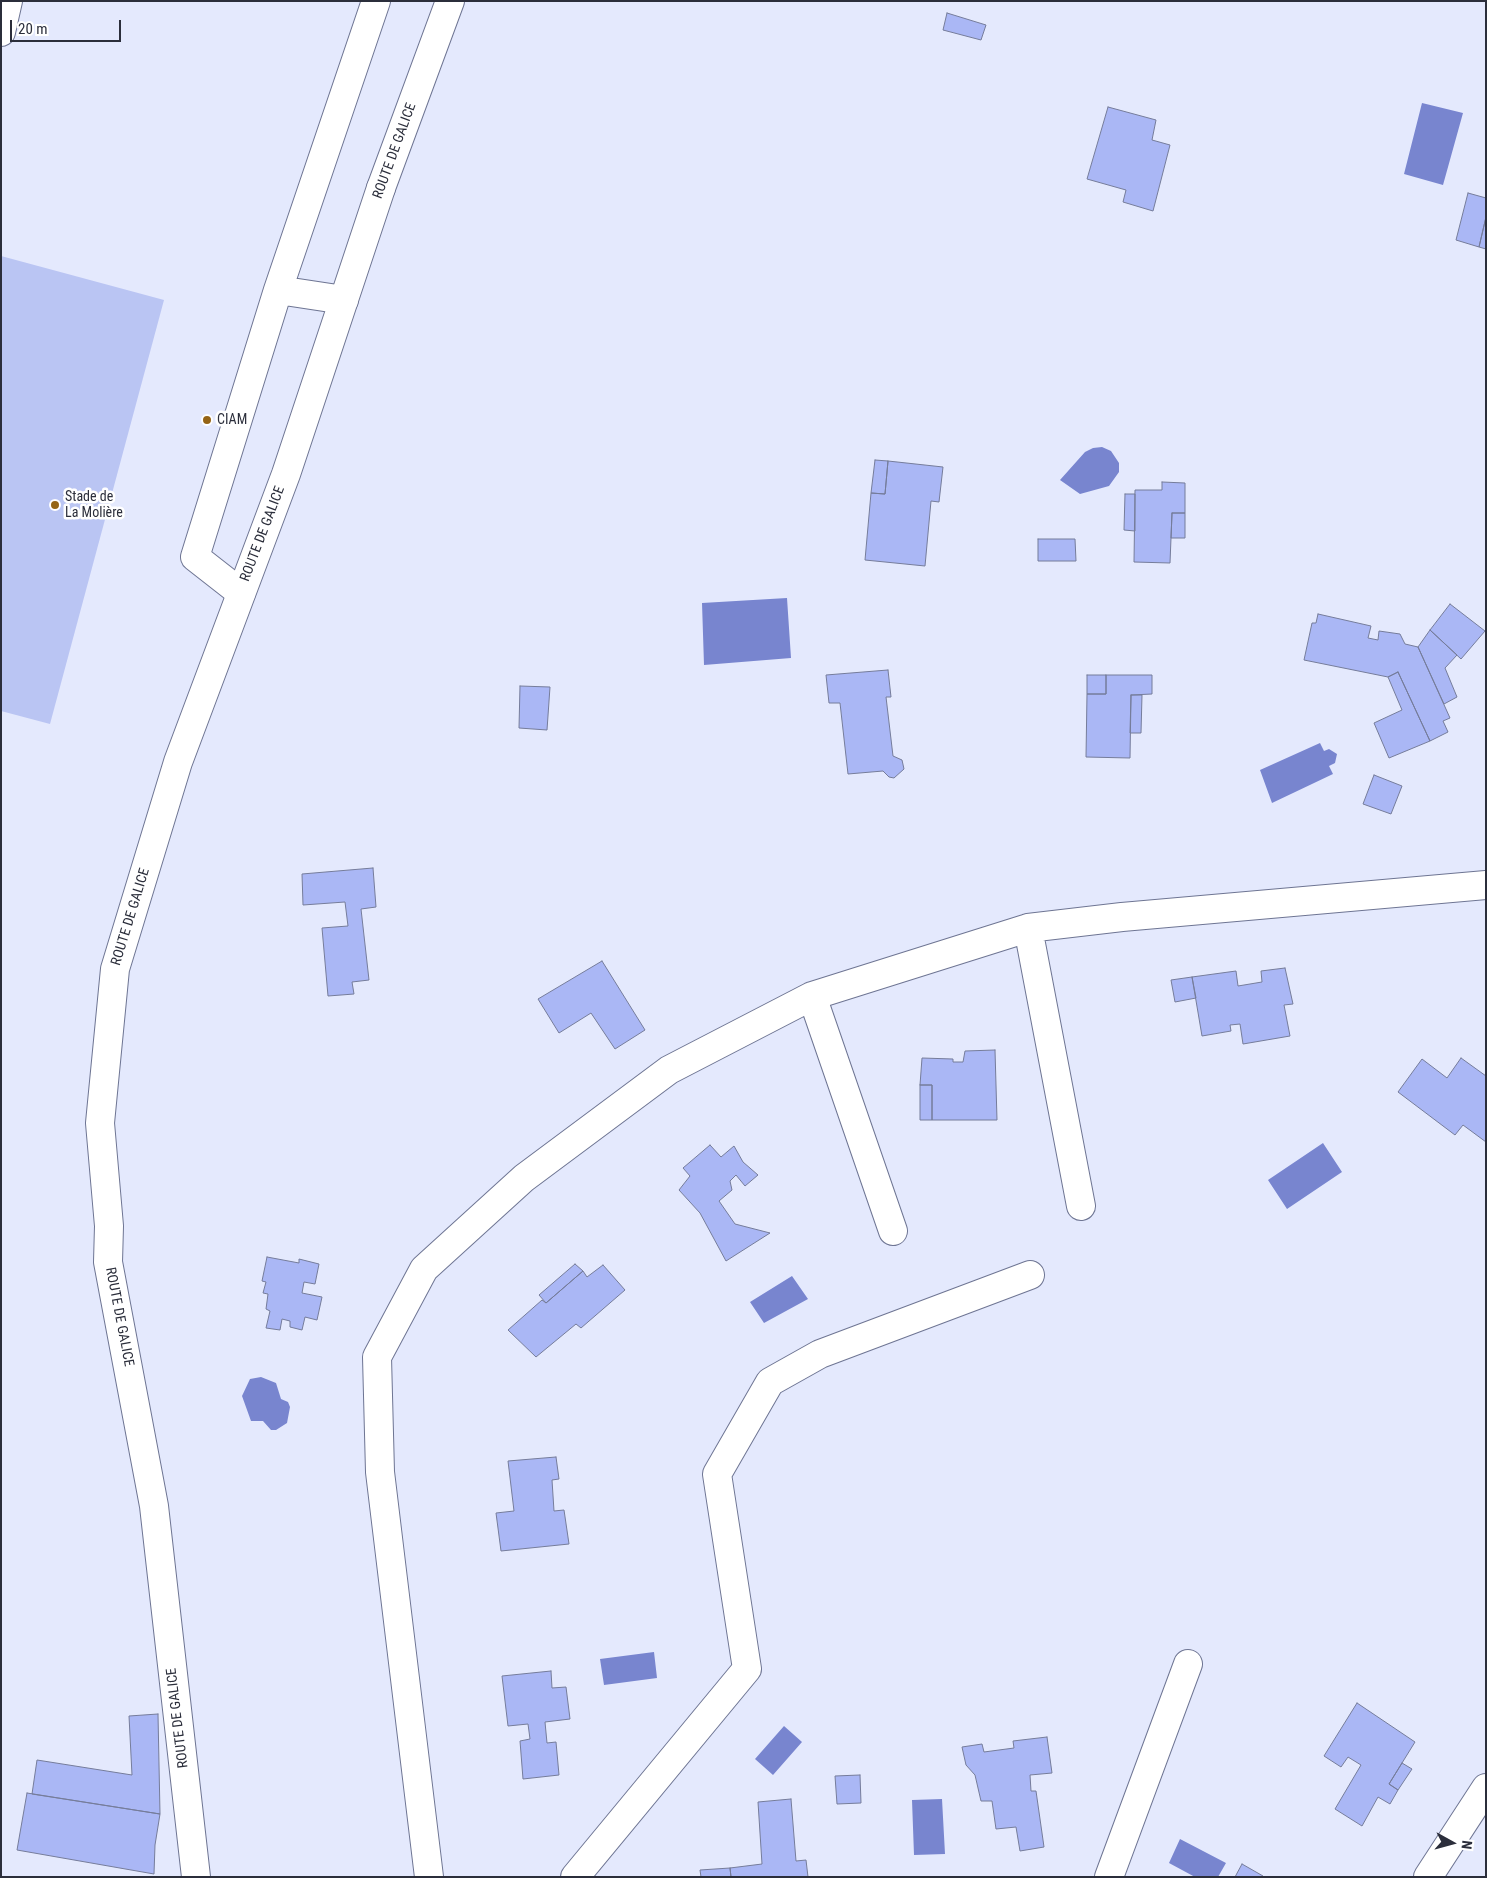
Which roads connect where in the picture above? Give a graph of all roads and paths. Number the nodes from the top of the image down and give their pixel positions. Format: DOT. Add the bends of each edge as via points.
graph roads {
  1 [pos="8,1"];
  2 [pos="376,1"];
  3 [pos="450,1"];
  4 [pos="1,32"];
  5 [pos="278,290"];
  6 [pos="344,300"];
  7 [pos="241,593"];
  8 [pos="1486,885"];
  9 [pos="1028,928"];
  10 [pos="812,996"];
  11 [pos="1082,1206"];
  12 [pos="893,1231"];
  13 [pos="1030,1275"];
  14 [pos="1188,1664"];
  15 [pos="1486,1788"];
  16 [pos="196,1877"];
  17 [pos="428,1877"];
  18 [pos="575,1877"];
  19 [pos="1109,1877"];
  20 [pos="1428,1877"];
  1 -- 4 [label="main road"];
  2 -- 5 [label="main road"];
  3 -- 6 [label="main road, ROUTE DE GALICE" via="381,188"];
  5 -- 6 [label="main road"];
  5 -- 7 [label="main road" via="195,557"];
  6 -- 7 [label="main road, ROUTE DE GALICE" via="286,474"];
  7 -- 16 [label="main road, ROUTE DE GALICE" via="178,762 115,969 100,1123 109,1226 108,1262 154,1506"];
  8 -- 9 [label="main road"];
  9 -- 10 [label="main road"];
  9 -- 11 [label="main road"];
  10 -- 12 [label="main road"];
  10 -- 17 [label="main road" via="669,1070 524,1178 424,1269 377,1358 380,1472"];
  13 -- 18 [label="main road" via="820,1354 770,1382 717,1474 747,1669"];
  14 -- 19 [label="main road"];
  15 -- 20 [label="main road"];
}
